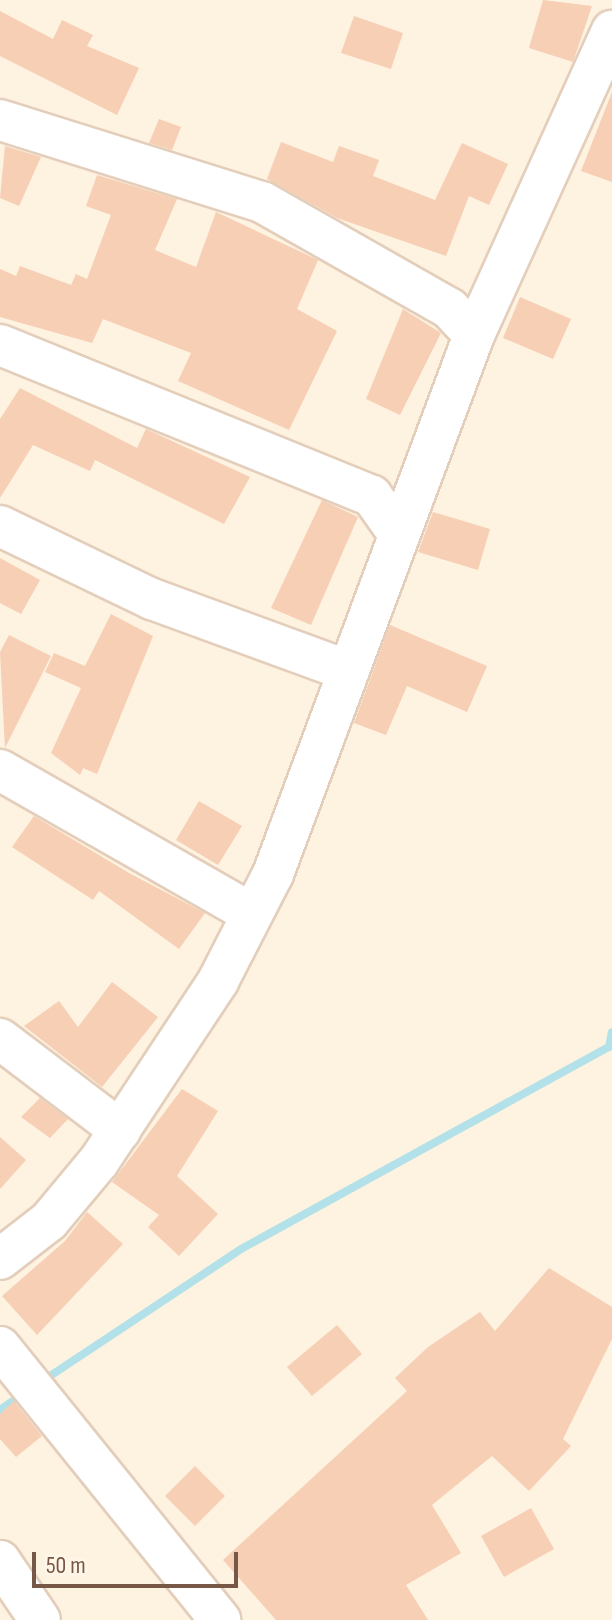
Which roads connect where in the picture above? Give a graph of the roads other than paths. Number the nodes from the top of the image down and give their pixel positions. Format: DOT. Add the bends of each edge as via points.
graph roads {
  1 [pos="612,31"];
  2 [pos="0,120"];
  3 [pos="474,335"];
  4 [pos="0,345"];
  5 [pos="0,526"];
  6 [pos="398,533"];
  7 [pos="346,670"];
  8 [pos="6,785"];
  9 [pos="251,913"];
  10 [pos="0,1039"];
  11 [pos="120,1130"];
  12 [pos="0,1259"];
  13 [pos="0,1347"];
  14 [pos="220,1620"];
  1 -- 3 [label="street"];
  2 -- 3 [label="street" via="262,202 450,309"];
  3 -- 6 [label="street"];
  4 -- 6 [label="street" via="372,496"];
  5 -- 7 [label="street" via="152,599"];
  6 -- 7 [label="street"];
  7 -- 9 [label="street" via="273,874"];
  8 -- 9 [label="street"];
  9 -- 11 [label="street" via="218,981"];
  10 -- 11 [label="street"];
  11 -- 12 [label="street" via="49,1221"];
  13 -- 14 [label="street"];
}
